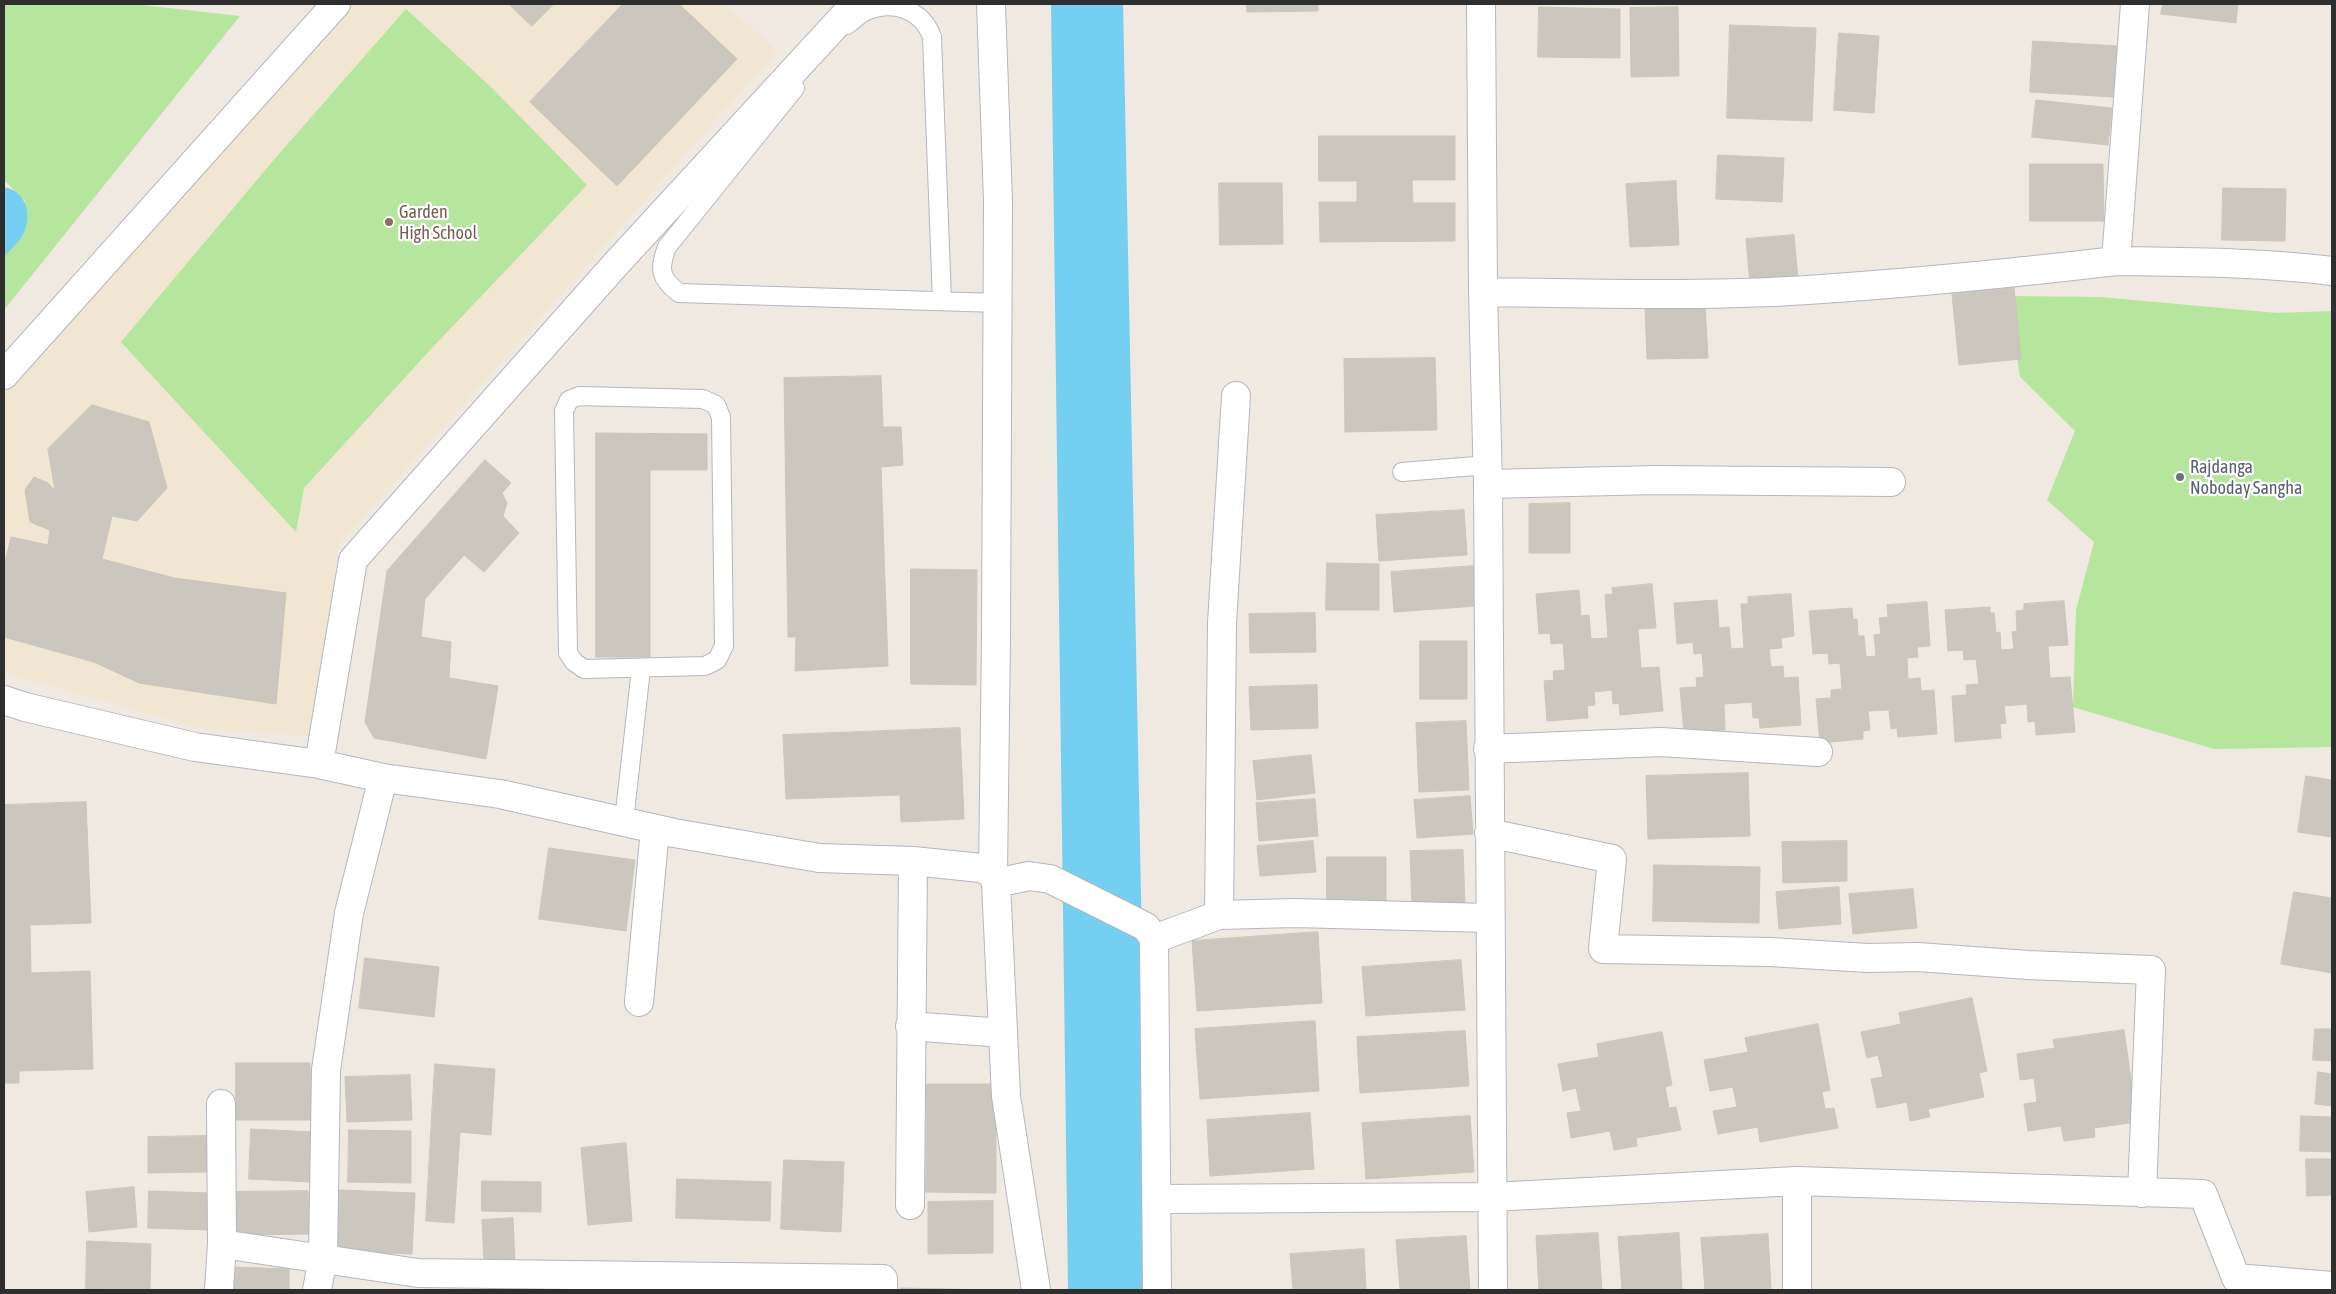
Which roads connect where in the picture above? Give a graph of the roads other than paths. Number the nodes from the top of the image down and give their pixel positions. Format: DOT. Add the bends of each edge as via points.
graph roads {
  1 [pos="336,4"];
  2 [pos="855,4"];
  3 [pos="991,4"];
  4 [pos="1481,4"];
  5 [pos="2135,4"];
  6 [pos="737,145"];
  7 [pos="2116,261"];
  8 [pos="2332,271"];
  9 [pos="1483,292"];
  10 [pos="942,301"];
  11 [pos="998,304"];
  12 [pos="4,375"];
  13 [pos="1236,396"];
  14 [pos="1402,472"];
  15 [pos="1488,474"];
  16 [pos="1891,482"];
  17 [pos="641,669"];
  18 [pos="4,700"];
  19 [pos="1488,749"];
  20 [pos="1818,752"];
  21 [pos="319,764"];
  22 [pos="384,778"];
  23 [pos="624,821"];
  24 [pos="655,828"];
  25 [pos="1489,833"];
  26 [pos="913,861"];
  27 [pos="994,878"];
  28 [pos="1219,915"];
  29 [pos="1489,918"];
  30 [pos="1150,933"];
  31 [pos="639,1002"];
  32 [pos="910,1026"];
  33 [pos="1003,1032"];
  34 [pos="221,1104"];
  35 [pos="1797,1181"];
  36 [pos="2142,1193"];
  37 [pos="1492,1198"];
  38 [pos="1156,1199"];
  39 [pos="910,1205"];
  40 [pos="222,1244"];
  41 [pos="322,1258"];
  42 [pos="418,1282"];
  43 [pos="2332,1286"];
  44 [pos="220,1290"];
  45 [pos="317,1290"];
  46 [pos="883,1290"];
  47 [pos="1036,1290"];
  48 [pos="1157,1290"];
  49 [pos="1493,1290"];
  50 [pos="1797,1290"];
  1 -- 12 [label="street"];
  2 -- 6 [label="street"];
  3 -- 11 [label="street"];
  4 -- 9 [label="street"];
  5 -- 7 [label="street"];
  6 -- 10 [label="lane" via="667,247 662,260 662,273 667,284 679,292"];
  6 -- 10 [label="lane" via="846,26 865,12 886,7 917,14 932,37"];
  6 -- 21 [label="street" via="353,560"];
  7 -- 8 [label="street" via="2239,262"];
  7 -- 9 [label="street" via="1806,290 1649,294"];
  9 -- 15 [label="street"];
  10 -- 11 [label="lane"];
  11 -- 27 [label="street"];
  13 -- 28 [label="street" via="1222,623"];
  14 -- 15 [label="lane"];
  15 -- 16 [label="street" via="1656,480"];
  15 -- 19 [label="street"];
  17 -- 17 [label="lane" via="584,668 568,653 564,411 570,400 579,396 703,399 716,405 721,418 724,646 716,660 705,666"];
  17 -- 23 [label="lane"];
  18 -- 21 [label="street" via="196,748"];
  19 -- 20 [label="street" via="1661,742"];
  19 -- 25 [label="street"];
  21 -- 22 [label="street"];
  22 -- 23 [label="street" via="500,794"];
  22 -- 41 [label="street" via="349,913 326,1070"];
  23 -- 24 [label="street"];
  24 -- 26 [label="street" via="819,858"];
  24 -- 31 [label="street"];
  25 -- 29 [label="street"];
  25 -- 36 [label="street" via="1612,859 1603,949 1918,957 2151,970"];
  26 -- 27 [label="street" via="981,868"];
  26 -- 32 [label="street"];
  27 -- 30 [label="street" via="1029,876 1050,879"];
  27 -- 33 [label="street"];
  28 -- 29 [label="street" via="1294,913"];
  28 -- 30 [label="street"];
  29 -- 37 [label="street"];
  30 -- 38 [label="street"];
  32 -- 33 [label="street"];
  32 -- 39 [label="street"];
  33 -- 47 [label="street" via="1006,1096"];
  34 -- 40 [label="street"];
  35 -- 36 [label="street"];
  35 -- 37 [label="street"];
  35 -- 50 [label="street"];
  36 -- 43 [label="street" via="2203,1194 2236,1278"];
  37 -- 38 [label="street"];
  37 -- 49 [label="street"];
  38 -- 48 [label="street"];
  40 -- 41 [label="street"];
  40 -- 44 [label="street"];
  41 -- 42 [label="street"];
  41 -- 45 [label="street"];
  42 -- 46 [label="street" via="883,1279"];
}
